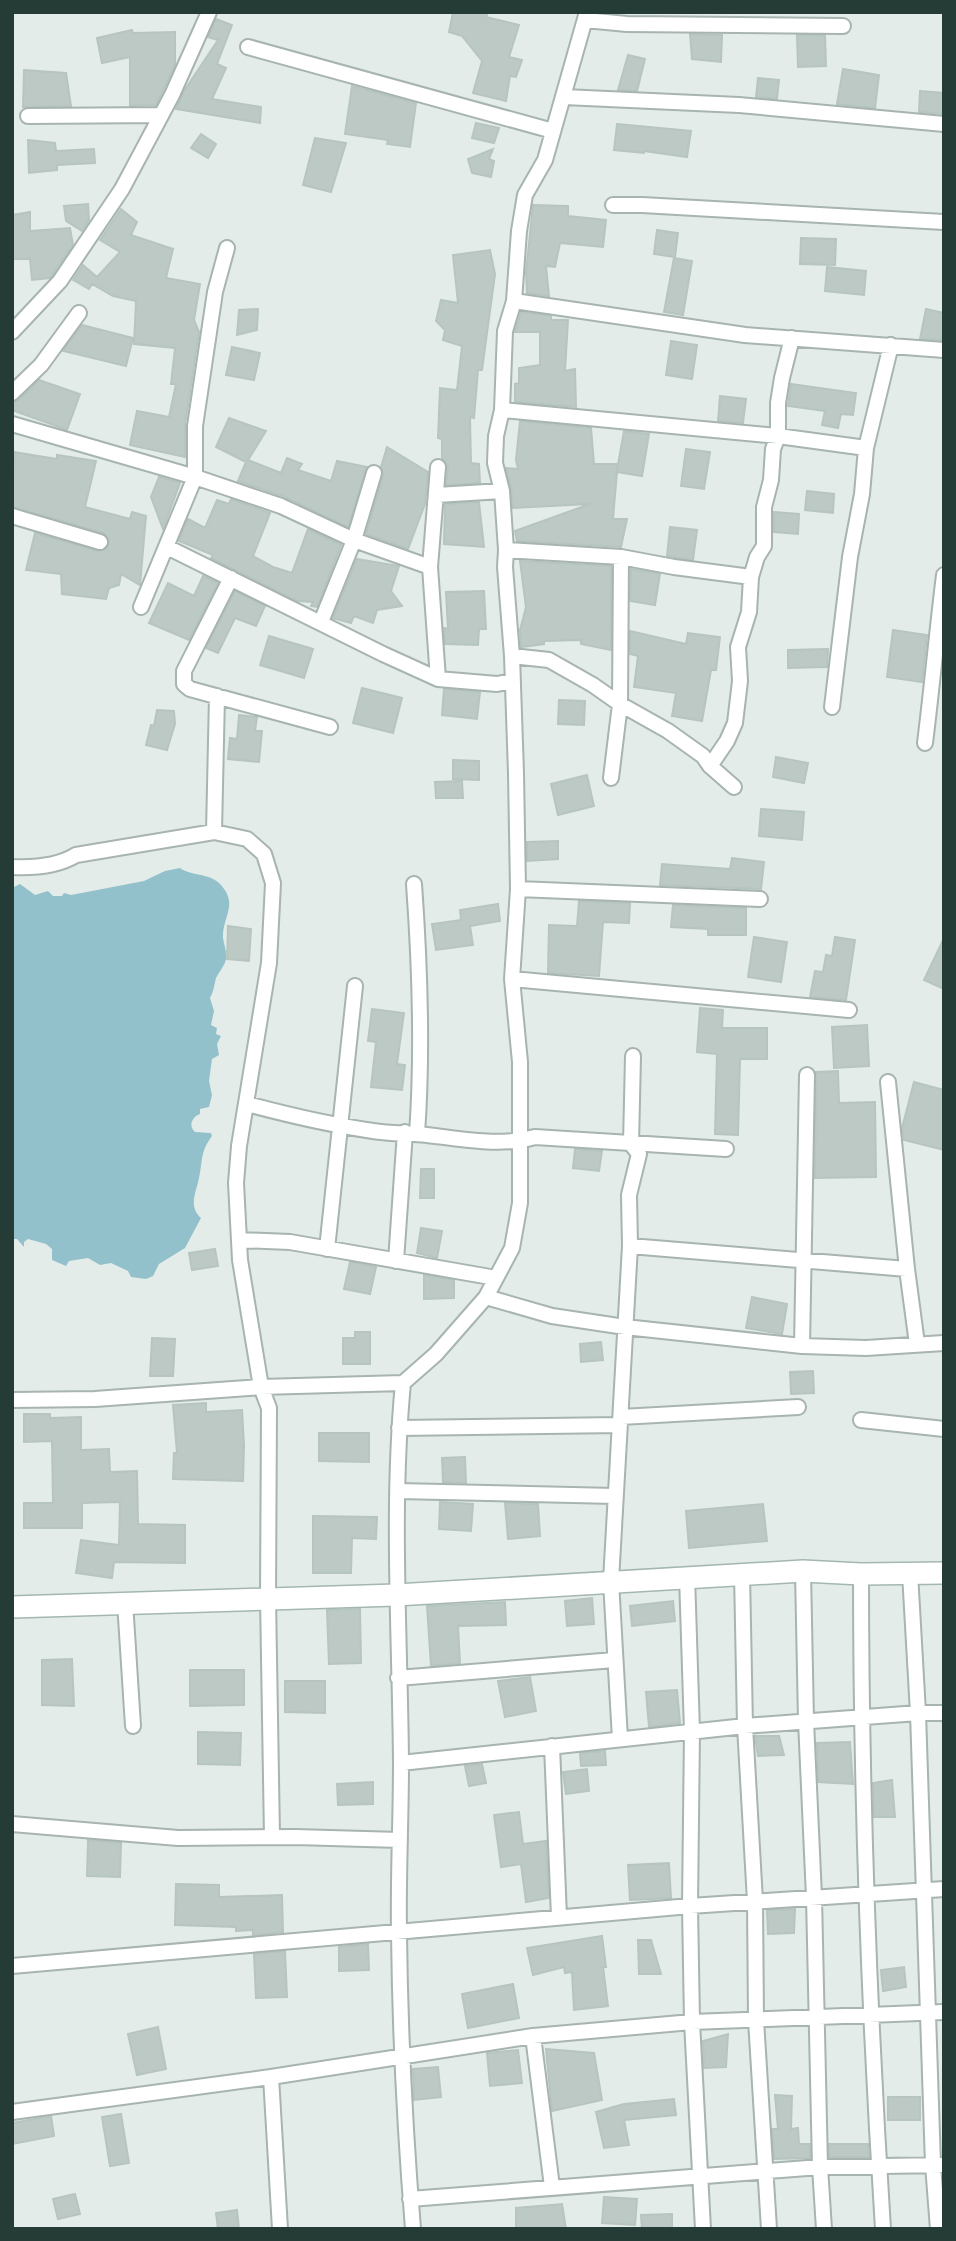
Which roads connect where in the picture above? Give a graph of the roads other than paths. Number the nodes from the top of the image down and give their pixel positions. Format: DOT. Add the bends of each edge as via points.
graph roads {
  1 [pos="209,12"];
  2 [pos="586,16"];
  3 [pos="843,26"];
  4 [pos="248,47"];
  5 [pos="564,97"];
  6 [pos="161,115"];
  7 [pos="28,116"];
  8 [pos="944,124"];
  9 [pos="553,131"];
  10 [pos="613,205"];
  11 [pos="944,222"];
  12 [pos="228,248"];
  13 [pos="514,301"];
  14 [pos="79,313"];
  15 [pos="12,332"];
  16 [pos="792,338"];
  17 [pos="891,345"];
  18 [pos="944,350"];
  19 [pos="12,393"];
  20 [pos="502,410"];
  21 [pos="12,424"];
  22 [pos="778,436"];
  23 [pos="866,448"];
  24 [pos="438,467"];
  25 [pos="374,473"];
  26 [pos="195,477"];
  27 [pos="502,491"];
  28 [pos="437,495"];
  29 [pos="12,516"];
  30 [pos="354,540"];
  31 [pos="100,542"];
  32 [pos="167,547"];
  33 [pos="506,550"];
  34 [pos="621,556"];
  35 [pos="430,567"];
  36 [pos="944,575"];
  37 [pos="751,577"];
  38 [pos="231,578"];
  39 [pos="141,607"];
  40 [pos="321,622"];
  41 [pos="940,635"];
  42 [pos="512,656"];
  43 [pos="438,679"];
  44 [pos="512,681"];
  45 [pos="217,696"];
  46 [pos="620,704"];
  47 [pos="832,707"];
  48 [pos="330,727"];
  49 [pos="925,743"];
  50 [pos="710,766"];
  51 [pos="611,778"];
  52 [pos="733,787"];
  53 [pos="214,832"];
  54 [pos="12,867"];
  55 [pos="414,884"];
  56 [pos="518,889"];
  57 [pos="760,899"];
  58 [pos="512,979"];
  59 [pos="355,986"];
  60 [pos="849,1010"];
  61 [pos="633,1056"];
  62 [pos="807,1075"];
  63 [pos="888,1082"];
  64 [pos="247,1104"];
  65 [pos="339,1125"];
  66 [pos="411,1133"];
  67 [pos="520,1141"];
  68 [pos="631,1144"];
  69 [pos="726,1149"];
  70 [pos="240,1240"];
  71 [pos="630,1246"];
  72 [pos="327,1249"];
  73 [pos="804,1260"];
  74 [pos="396,1261"];
  75 [pos="907,1269"];
  76 [pos="496,1279"];
  77 [pos="486,1297"];
  78 [pos="625,1327"];
  79 [pos="944,1343"];
  80 [pos="917,1344"];
  81 [pos="802,1346"];
  82 [pos="403,1383"];
  83 [pos="261,1387"];
  84 [pos="12,1400"];
  85 [pos="799,1407"];
  86 [pos="861,1420"];
  87 [pos="620,1421"];
  88 [pos="399,1428"];
  89 [pos="944,1429"];
  90 [pos="398,1491"];
  91 [pos="615,1496"];
  92 [pos="803,1571"];
  93 [pos="742,1573"];
  94 [pos="910,1573"];
  95 [pos="944,1573"];
  96 [pos="861,1574"];
  97 [pos="687,1576"];
  98 [pos="611,1581"];
  99 [pos="396,1595"];
  100 [pos="268,1598"];
  101 [pos="125,1602"];
  102 [pos="12,1607"];
  103 [pos="614,1660"];
  104 [pos="398,1678"];
  105 [pos="918,1713"];
  106 [pos="944,1713"];
  107 [pos="861,1717"];
  108 [pos="806,1721"];
  109 [pos="132,1726"];
  110 [pos="745,1726"];
  111 [pos="692,1731"];
  112 [pos="620,1739"];
  113 [pos="552,1746"];
  114 [pos="401,1763"];
  115 [pos="12,1824"];
  116 [pos="272,1837"];
  117 [pos="400,1840"];
  118 [pos="944,1889"];
  119 [pos="923,1890"];
  120 [pos="868,1893"];
  121 [pos="814,1897"];
  122 [pos="755,1901"];
  123 [pos="690,1906"];
  124 [pos="559,1917"];
  125 [pos="399,1931"];
  126 [pos="12,1966"];
  127 [pos="944,2012"];
  128 [pos="928,2013"];
  129 [pos="872,2015"];
  130 [pos="816,2019"];
  131 [pos="756,2020"];
  132 [pos="692,2022"];
  133 [pos="533,2036"];
  134 [pos="402,2056"];
  135 [pos="271,2077"];
  136 [pos="12,2112"];
  137 [pos="878,2165"];
  138 [pos="939,2165"];
  139 [pos="820,2166"];
  140 [pos="764,2171"];
  141 [pos="701,2176"];
  142 [pos="552,2186"];
  143 [pos="410,2199"];
  144 [pos="280,2229"];
  145 [pos="413,2229"];
  146 [pos="703,2229"];
  147 [pos="769,2229"];
  148 [pos="824,2229"];
  149 [pos="883,2229"];
  150 [pos="938,2229"];
  1 -- 6 [label="street"];
  2 -- 3 [label="street" via="627,24"];
  2 -- 5 [label="street"];
  4 -- 9 [label="street"];
  5 -- 8 [label="street" via="739,105"];
  5 -- 9 [label="street"];
  6 -- 7 [label="street"];
  6 -- 15 [label="street" via="122,190 60,281"];
  9 -- 13 [label="street" via="525,195"];
  10 -- 11 [label="street"];
  12 -- 26 [label="street" via="215,292 195,426"];
  13 -- 16 [label="street"];
  13 -- 20 [label="street" via="505,331"];
  14 -- 19 [label="street" via="41,365"];
  16 -- 17 [label="street"];
  16 -- 22 [label="street" via="778,403"];
  17 -- 18 [label="street"];
  17 -- 23 [label="street"];
  20 -- 22 [label="street"];
  20 -- 27 [label="street" via="495,463"];
  21 -- 26 [label="street"];
  22 -- 23 [label="street"];
  22 -- 37 [label="street" via="764,507 764,546"];
  23 -- 47 [label="street"];
  24 -- 28 [label="street"];
  25 -- 30 [label="street"];
  26 -- 30 [label="street" via="282,506"];
  26 -- 32 [label="street"];
  27 -- 28 [label="street"];
  27 -- 33 [label="street"];
  28 -- 35 [label="street"];
  29 -- 31 [label="street"];
  30 -- 35 [label="street"];
  30 -- 40 [label="street"];
  32 -- 38 [label="street"];
  32 -- 39 [label="street"];
  33 -- 34 [label="street"];
  33 -- 42 [label="street"];
  34 -- 37 [label="street"];
  34 -- 46 [label="street"];
  35 -- 43 [label="street"];
  36 -- 41 [label="street"];
  37 -- 50 [label="street" via="749,612 738,647 735,723"];
  38 -- 40 [label="street"];
  38 -- 45 [label="street" via="184,671 184,684 190,689"];
  40 -- 43 [label="street"];
  41 -- 49 [label="street"];
  42 -- 44 [label="street"];
  42 -- 46 [label="street" via="549,660"];
  43 -- 44 [label="street"];
  44 -- 56 [label="street"];
  45 -- 48 [label="street"];
  45 -- 53 [label="street"];
  46 -- 50 [label="street" via="668,731"];
  46 -- 51 [label="street"];
  50 -- 52 [label="street"];
  53 -- 54 [label="street" via="76,855 64,862"];
  53 -- 64 [label="street" via="247,839 264,854 273,883 269,963"];
  55 -- 66 [label="street" via="421,1085"];
  56 -- 57 [label="street"];
  56 -- 58 [label="street"];
  58 -- 60 [label="street"];
  58 -- 67 [label="street" via="520,1062"];
  59 -- 65 [label="street"];
  61 -- 68 [label="street"];
  62 -- 73 [label="street"];
  63 -- 75 [label="street"];
  64 -- 65 [label="street"];
  64 -- 70 [label="street" via="236,1183"];
  65 -- 66 [label="street"];
  65 -- 72 [label="street"];
  66 -- 67 [label="street"];
  66 -- 74 [label="street"];
  67 -- 68 [label="street" via="535,1137"];
  67 -- 76 [label="street" via="520,1203 512,1248"];
  68 -- 69 [label="street"];
  68 -- 71 [label="street" via="639,1154 629,1195"];
  70 -- 72 [label="street"];
  70 -- 83 [label="street"];
  71 -- 73 [label="street"];
  71 -- 78 [label="street"];
  72 -- 74 [label="street"];
  73 -- 75 [label="street"];
  73 -- 81 [label="street"];
  74 -- 76 [label="street"];
  75 -- 80 [label="street"];
  76 -- 77 [label="street"];
  77 -- 78 [label="street" via="551,1316"];
  77 -- 82 [label="street" via="436,1354"];
  78 -- 81 [label="street"];
  78 -- 87 [label="street"];
  79 -- 80 [label="street"];
  80 -- 81 [label="street"];
  82 -- 83 [label="street"];
  82 -- 88 [label="street"];
  83 -- 84 [label="street"];
  83 -- 100 [label="street" via="269,1408"];
  85 -- 87 [label="street"];
  86 -- 89 [label="street"];
  87 -- 88 [label="street"];
  87 -- 91 [label="street"];
  88 -- 90 [label="street"];
  90 -- 91 [label="street"];
  90 -- 99 [label="street"];
  91 -- 98 [label="street"];
  92 -- 93 [label="street"];
  92 -- 96 [label="street"];
  92 -- 108 [label="street"];
  93 -- 97 [label="street"];
  93 -- 110 [label="street"];
  94 -- 95 [label="street"];
  94 -- 96 [label="street"];
  94 -- 105 [label="street"];
  96 -- 107 [label="street"];
  97 -- 98 [label="street"];
  97 -- 111 [label="street"];
  98 -- 99 [label="street"];
  98 -- 103 [label="street"];
  99 -- 100 [label="street"];
  99 -- 104 [label="street"];
  100 -- 101 [label="street"];
  100 -- 116 [label="street"];
  101 -- 102 [label="street"];
  101 -- 109 [label="street"];
  103 -- 104 [label="street"];
  103 -- 112 [label="street"];
  104 -- 114 [label="street"];
  105 -- 106 [label="street"];
  105 -- 107 [label="street"];
  105 -- 119 [label="street"];
  107 -- 108 [label="street"];
  107 -- 120 [label="street"];
  108 -- 110 [label="street"];
  108 -- 121 [label="street"];
  110 -- 111 [label="street"];
  110 -- 122 [label="street"];
  111 -- 112 [label="street"];
  111 -- 123 [label="street"];
  112 -- 113 [label="street"];
  113 -- 114 [label="street"];
  113 -- 124 [label="street"];
  114 -- 117 [label="street"];
  115 -- 116 [label="street" via="178,1839"];
  116 -- 117 [label="street"];
  117 -- 125 [label="street"];
  118 -- 119 [label="street"];
  119 -- 120 [label="street"];
  119 -- 128 [label="street"];
  120 -- 121 [label="street"];
  120 -- 129 [label="street"];
  121 -- 122 [label="street"];
  121 -- 130 [label="street"];
  122 -- 123 [label="street"];
  122 -- 131 [label="street"];
  123 -- 124 [label="street"];
  123 -- 132 [label="street"];
  124 -- 125 [label="street"];
  125 -- 126 [label="street"];
  125 -- 134 [label="street"];
  127 -- 128 [label="street"];
  128 -- 129 [label="street"];
  128 -- 138 [label="street"];
  129 -- 130 [label="street"];
  129 -- 137 [label="street"];
  130 -- 131 [label="street"];
  130 -- 139 [label="street"];
  131 -- 132 [label="street"];
  131 -- 140 [label="street"];
  132 -- 133 [label="street"];
  132 -- 141 [label="street"];
  133 -- 134 [label="street"];
  133 -- 142 [label="street"];
  134 -- 135 [label="street"];
  134 -- 143 [label="street"];
  135 -- 136 [label="street"];
  135 -- 144 [label="street"];
  137 -- 138 [label="street"];
  137 -- 139 [label="street"];
  137 -- 149 [label="street"];
  138 -- 150 [label="street"];
  139 -- 140 [label="street"];
  139 -- 148 [label="street"];
  140 -- 141 [label="street"];
  140 -- 147 [label="street"];
  141 -- 142 [label="street"];
  141 -- 146 [label="street"];
  142 -- 143 [label="street"];
  143 -- 145 [label="street"];
}
